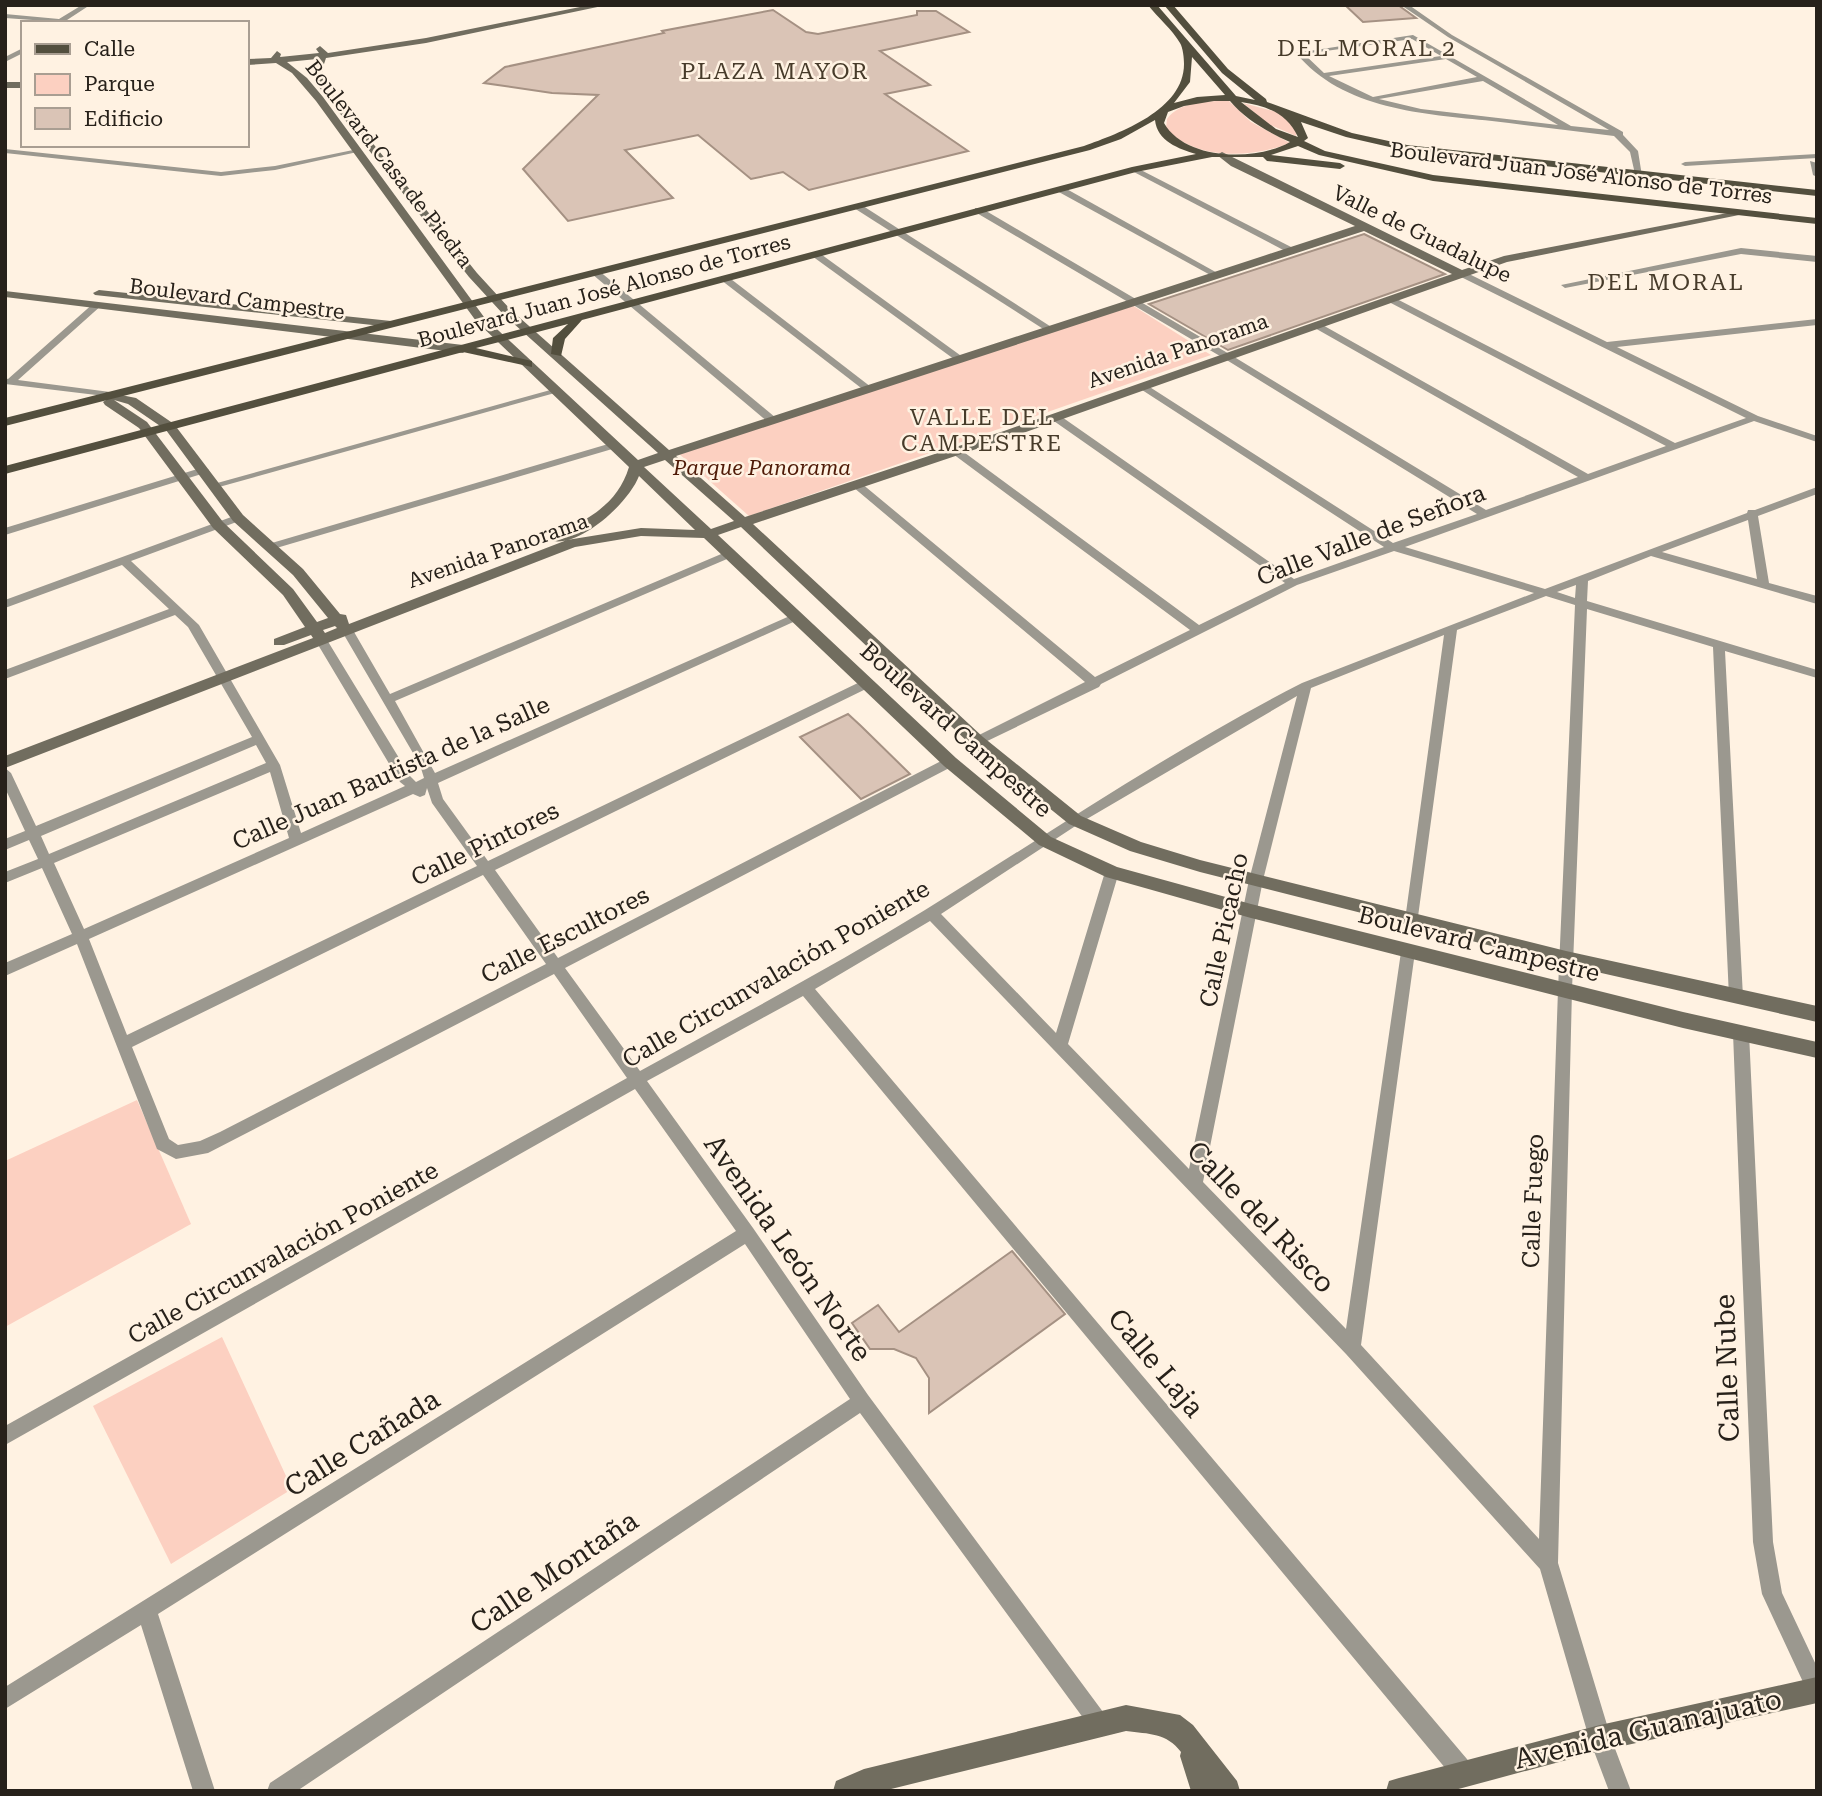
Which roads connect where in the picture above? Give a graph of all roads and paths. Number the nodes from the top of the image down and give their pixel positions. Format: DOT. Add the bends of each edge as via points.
graph roads {
  1 [pos="87,5"];
  2 [pos="99,5"];
  3 [pos="574,5"];
  4 [pos="603,5"];
  5 [pos="1152,5"];
  6 [pos="1168,5"];
  7 [pos="1404,5"];
  8 [pos="5,16"];
  9 [pos="49,21"];
  10 [pos="60,21"];
  11 [pos="72,21"];
  12 [pos="21,43"];
  13 [pos="1186,45"];
  14 [pos="346,49"];
  15 [pos="21,51"];
  16 [pos="358,51"];
  17 [pos="5,52"];
  18 [pos="321,53"];
  19 [pos="248,57"];
  20 [pos="279,57"];
  21 [pos="1448,57"];
  22 [pos="5,60"];
  23 [pos="248,62"];
  24 [pos="318,70"];
  25 [pos="1325,75"];
  26 [pos="1485,78"];
  27 [pos="1371,98"];
  28 [pos="1232,99"];
  29 [pos="1274,108"];
  30 [pos="1164,112"];
  31 [pos="1289,116"];
  32 [pos="1569,128"];
  33 [pos="1620,134"];
  34 [pos="1298,143"];
  35 [pos="5,150"];
  36 [pos="358,151"];
  37 [pos="1218,155"];
  38 [pos="1250,156"];
  39 [pos="1813,160"];
  40 [pos="1135,169"];
  41 [pos="1693,170"];
  42 [pos="1639,174"];
  43 [pos="1817,176"];
  44 [pos="1433,178"];
  45 [pos="1817,187"];
  46 [pos="1060,189"];
  47 [pos="1817,194"];
  48 [pos="409,195"];
  49 [pos="394,198"];
  50 [pos="857,206"];
  51 [pos="978,210"];
  52 [pos="1739,212"];
  53 [pos="1817,221"];
  54 [pos="1364,227"];
  55 [pos="896,232"];
  56 [pos="1292,251"];
  57 [pos="815,254"];
  58 [pos="1817,259"];
  59 [pos="595,272"];
  60 [pos="1462,274"];
  61 [pos="1217,275"];
  62 [pos="724,278"];
  63 [pos="5,282"];
  64 [pos="1566,285"];
  65 [pos="5,293"];
  66 [pos="495,298"];
  67 [pos="1390,299"];
  68 [pos="631,303"];
  69 [pos="1133,303"];
  70 [pos="98,304"];
  71 [pos="470,304"];
  72 [pos="592,313"];
  73 [pos="1817,322"];
  74 [pos="391,324"];
  75 [pos="1316,325"];
  76 [pos="1051,330"];
  77 [pos="528,331"];
  78 [pos="347,336"];
  79 [pos="502,338"];
  80 [pos="1606,345"];
  81 [pos="463,349"];
  82 [pos="1228,357"];
  83 [pos="562,358"];
  84 [pos="961,360"];
  85 [pos="532,367"];
  86 [pos="7,382"];
  87 [pos="1142,386"];
  88 [pos="868,389"];
  89 [pos="557,391"];
  90 [pos="101,395"];
  91 [pos="1055,417"];
  92 [pos="1754,418"];
  93 [pos="772,420"];
  94 [pos="5,422"];
  95 [pos="166,423"];
  96 [pos="146,429"];
  97 [pos="1817,439"];
  98 [pos="615,445"];
  99 [pos="1675,447"];
  100 [pos="957,452"];
  101 [pos="669,455"];
  102 [pos="636,466"];
  103 [pos="5,470"];
  104 [pos="204,470"];
  105 [pos="181,477"];
  106 [pos="1587,478"];
  107 [pos="215,485"];
  108 [pos="857,485"];
  109 [pos="1817,490"];
  110 [pos="1752,512"];
  111 [pos="1485,514"];
  112 [pos="238,518"];
  113 [pos="743,524"];
  114 [pos="218,525"];
  115 [pos="5,532"];
  116 [pos="708,534"];
  117 [pos="1390,546"];
  118 [pos="269,547"];
  119 [pos="1652,552"];
  120 [pos="730,554"];
  121 [pos="125,562"];
  122 [pos="1582,578"];
  123 [pos="1293,583"];
  124 [pos="1764,586"];
  125 [pos="1546,592"];
  126 [pos="1817,600"];
  127 [pos="1582,602"];
  128 [pos="5,604"];
  129 [pos="177,610"];
  130 [pos="796,618"];
  131 [pos="342,624"];
  132 [pos="1451,628"];
  133 [pos="1198,630"];
  134 [pos="317,633"];
  135 [pos="1719,644"];
  136 [pos="220,671"];
  137 [pos="1817,674"];
  138 [pos="5,675"];
  139 [pos="866,684"];
  140 [pos="1095,684"];
  141 [pos="1306,686"];
  142 [pos="389,699"];
  143 [pos="260,739"];
  144 [pos="977,741"];
  145 [pos="5,749"];
  146 [pos="5,762"];
  147 [pos="950,762"];
  148 [pos="274,765"];
  149 [pos="5,772"];
  150 [pos="433,781"];
  151 [pos="414,789"];
  152 [pos="437,800"];
  153 [pos="1075,820"];
  154 [pos="34,833"];
  155 [pos="296,839"];
  156 [pos="1045,841"];
  157 [pos="5,845"];
  158 [pos="46,861"];
  159 [pos="486,869"];
  160 [pos="1112,872"];
  161 [pos="5,878"];
  162 [pos="1256,880"];
  163 [pos="1251,911"];
  164 [pos="930,913"];
  165 [pos="1412,920"];
  166 [pos="81,937"];
  167 [pos="1408,952"];
  168 [pos="1566,958"];
  169 [pos="556,964"];
  170 [pos="5,970"];
  171 [pos="805,988"];
  172 [pos="1565,990"];
  173 [pos="1736,997"];
  174 [pos="1817,1014"];
  175 [pos="1741,1033"];
  176 [pos="124,1044"];
  177 [pos="1060,1046"];
  178 [pos="1817,1050"];
  179 [pos="638,1079"];
  180 [pos="1194,1185"];
  181 [pos="747,1233"];
  182 [pos="1352,1348"];
  183 [pos="862,1401"];
  184 [pos="5,1436"];
  185 [pos="1548,1563"];
  186 [pos="147,1612"];
  187 [pos="1817,1690"];
  188 [pos="5,1699"];
  189 [pos="1099,1723"];
  190 [pos="1600,1738"];
  191 [pos="1190,1746"];
  192 [pos="1464,1773"];
  193 [pos="204,1791"];
  194 [pos="278,1791"];
  195 [pos="846,1791"];
  196 [pos="1205,1791"];
  197 [pos="1227,1791"];
  198 [pos="1399,1791"];
  199 [pos="1620,1791"];
  1 -- 10 [label="street"];
  2 -- 11 [label="street"];
  3 -- 14 [label="street"];
  4 -- 16 [label="street"];
  5 -- 13 [label="main road, Boulevard Juan José Alonso de Torres"];
  6 -- 29 [label="main road" via="1225,71"];
  7 -- 33 [label="street"];
  8 -- 9 [label="street"];
  12 -- 17 [label="street"];
  13 -- 28 [label="main road, Boulevard Juan José Alonso de Torres"];
  13 -- 30 [label="main road" via="1186,83"];
  14 -- 16 [label="street"];
  14 -- 18 [label="street"];
  15 -- 22 [label="street"];
  16 -- 24 [label="street"];
  18 -- 20 [label="street"];
  18 -- 24 [label="street, Boulevard Casa de Piedra"];
  19 -- 20 [label="street"];
  20 -- 23 [label="street"];
  20 -- 36 [label="street, Boulevard Casa de Piedra" via="299,74"];
  21 -- 25 [label="street"];
  21 -- 25 [label="street" via="1411,36 1300,52"];
  21 -- 26 [label="street"];
  24 -- 48 [label="street, Boulevard Casa de Piedra" via="322,85"];
  25 -- 27 [label="street"];
  26 -- 27 [label="street"];
  26 -- 32 [label="street"];
  27 -- 32 [label="street" via="1421,111"];
  28 -- 29 [label="main road"];
  28 -- 30 [label="main road" via="1199,100"];
  28 -- 34 [label="main road, Boulevard Juan José Alonso de Torres" via="1257,121"];
  29 -- 31 [label="main road, Boulevard Juan José Alonso de Torres"];
  30 -- 37 [label="main road" via="1159,122 1166,137"];
  30 -- 50 [label="main road, Boulevard Juan José Alonso de Torres" via="1087,148"];
  31 -- 34 [label="main road" via="1302,129"];
  31 -- 42 [label="main road, Boulevard Juan José Alonso de Torres" via="1407,148"];
  32 -- 33 [label="street"];
  33 -- 42 [label="street" via="1634,152"];
  34 -- 38 [label="main road" via="1273,154"];
  34 -- 44 [label="main road, Boulevard Juan José Alonso de Torres" via="1351,162"];
  35 -- 36 [label="street" via="221,174"];
  36 -- 49 [label="street, Boulevard Casa de Piedra"];
  37 -- 38 [label="main road"];
  37 -- 40 [label="main road, Boulevard Juan José Alonso de Torres"];
  37 -- 54 [label="street, Valle de Guadalupe"];
  38 -- 44 [label="main road"];
  39 -- 41 [label="street" via="1682,162"];
  39 -- 43 [label="street"];
  40 -- 46 [label="main road, Boulevard Juan José Alonso de Torres"];
  40 -- 56 [label="street"];
  42 -- 47 [label="main road, Boulevard Juan José Alonso de Torres"];
  44 -- 52 [label="main road, Boulevard Juan José Alonso de Torres"];
  45 -- 47 [label="street"];
  46 -- 51 [label="main road, Boulevard Juan José Alonso de Torres"];
  46 -- 61 [label="street"];
  48 -- 49 [label="street"];
  48 -- 66 [label="street, Boulevard Casa de Piedra"];
  49 -- 71 [label="street, Boulevard Casa de Piedra"];
  50 -- 55 [label="street"];
  50 -- 59 [label="main road, Boulevard Juan José Alonso de Torres"];
  51 -- 55 [label="main road, Boulevard Juan José Alonso de Torres"];
  51 -- 69 [label="street"];
  52 -- 53 [label="main road, Boulevard Juan José Alonso de Torres"];
  52 -- 60 [label="street, Avenida Panorama" via="1519,255"];
  54 -- 56 [label="street"];
  54 -- 60 [label="street, Valle de Guadalupe"];
  55 -- 57 [label="main road, Boulevard Juan José Alonso de Torres"];
  55 -- 76 [label="street"];
  56 -- 61 [label="street"];
  57 -- 62 [label="main road, Boulevard Juan José Alonso de Torres"];
  57 -- 84 [label="street"];
  58 -- 64 [label="street" via="1741,251"];
  59 -- 66 [label="main road, Boulevard Juan José Alonso de Torres"];
  59 -- 68 [label="street"];
  60 -- 67 [label="street, Avenida Panorama"];
  60 -- 80 [label="street, Valle de Guadalupe"];
  61 -- 69 [label="street"];
  62 -- 68 [label="main road, Boulevard Juan José Alonso de Torres"];
  62 -- 88 [label="street"];
  63 -- 74 [label="street, Boulevard Campestre"];
  65 -- 70 [label="street, Boulevard Campestre"];
  66 -- 71 [label="main road, Boulevard Juan José Alonso de Torres"];
  66 -- 77 [label="street, Boulevard Campestre"];
  67 -- 75 [label="street, Avenida Panorama"];
  67 -- 99 [label="street"];
  68 -- 72 [label="main road, Boulevard Juan José Alonso de Torres"];
  68 -- 93 [label="street"];
  69 -- 76 [label="street"];
  69 -- 82 [label="street"];
  70 -- 78 [label="street, Boulevard Campestre"];
  70 -- 86 [label="street"];
  71 -- 74 [label="main road, Boulevard Juan José Alonso de Torres"];
  71 -- 79 [label="street, Boulevard Campestre"];
  72 -- 77 [label="main road, Boulevard Juan José Alonso de Torres"];
  72 -- 83 [label="main road" via="564,330 559,338"];
  73 -- 80 [label="street"];
  74 -- 78 [label="main road, Boulevard Juan José Alonso de Torres"];
  75 -- 82 [label="street, Avenida Panorama"];
  75 -- 106 [label="street"];
  76 -- 84 [label="street"];
  77 -- 79 [label="main road, Boulevard Juan José Alonso de Torres"];
  77 -- 83 [label="street, Boulevard Campestre"];
  78 -- 81 [label="street, Boulevard Campestre"];
  78 -- 90 [label="main road, Boulevard Juan José Alonso de Torres"];
  79 -- 81 [label="main road, Boulevard Juan José Alonso de Torres"];
  79 -- 85 [label="street, Boulevard Campestre"];
  80 -- 92 [label="street, Valle de Guadalupe"];
  81 -- 85 [label="main road"];
  81 -- 95 [label="main road, Boulevard Juan José Alonso de Torres"];
  82 -- 87 [label="street, Avenida Panorama"];
  82 -- 111 [label="street"];
  83 -- 85 [label="street"];
  83 -- 101 [label="street, Boulevard Campestre"];
  84 -- 88 [label="street"];
  85 -- 89 [label="street, Boulevard Campestre"];
  86 -- 90 [label="street"];
  87 -- 91 [label="street, Avenida Panorama"];
  87 -- 117 [label="street"];
  88 -- 93 [label="street"];
  89 -- 98 [label="street, Boulevard Campestre"];
  89 -- 107 [label="street"];
  90 -- 94 [label="main road, Boulevard Juan José Alonso de Torres"];
  90 -- 95 [label="street, Avenida León Norte" via="132,401"];
  90 -- 96 [label="street"];
  91 -- 100 [label="street, Avenida Panorama"];
  91 -- 123 [label="street"];
  92 -- 97 [label="street, Valle de Guadalupe"];
  92 -- 99 [label="street, Calle Valle de Señora"];
  93 -- 101 [label="street"];
  95 -- 96 [label="main road, Boulevard Juan José Alonso de Torres"];
  95 -- 104 [label="street, Avenida León Norte"];
  96 -- 103 [label="main road, Boulevard Juan José Alonso de Torres"];
  96 -- 105 [label="street"];
  98 -- 102 [label="street, Boulevard Campestre"];
  98 -- 118 [label="street"];
  99 -- 106 [label="street, Calle Valle de Señora"];
  100 -- 108 [label="street, Avenida Panorama"];
  100 -- 133 [label="street"];
  101 -- 102 [label="street"];
  101 -- 113 [label="street, Boulevard Campestre"];
  102 -- 116 [label="street, Boulevard Campestre"];
  102 -- 131 [label="street, Avenida Panorama" via="625,495 590,524"];
  104 -- 105 [label="street"];
  104 -- 107 [label="street, Avenida León Norte"];
  105 -- 114 [label="street"];
  105 -- 115 [label="street"];
  106 -- 111 [label="street, Calle Valle de Señora"];
  107 -- 112 [label="street, Avenida León Norte"];
  108 -- 113 [label="street, Avenida Panorama"];
  108 -- 140 [label="street"];
  109 -- 110 [label="street, Calle Circunvalación Poniente"];
  110 -- 119 [label="street, Calle Circunvalación Poniente"];
  110 -- 124 [label="street"];
  111 -- 117 [label="street, Calle Valle de Señora"];
  112 -- 114 [label="street"];
  112 -- 118 [label="street, Avenida León Norte"];
  113 -- 116 [label="street, Avenida Panorama"];
  113 -- 144 [label="street, Boulevard Campestre"];
  114 -- 121 [label="street"];
  114 -- 134 [label="street" via="272,574"];
  116 -- 120 [label="street, Boulevard Campestre"];
  116 -- 131 [label="street, Avenida Panorama" via="641,532 572,543"];
  117 -- 123 [label="street, Calle Valle de Señora"];
  117 -- 125 [label="street"];
  118 -- 131 [label="street, Avenida León Norte" via="298,572"];
  119 -- 122 [label="street, Calle Circunvalación Poniente"];
  119 -- 124 [label="street"];
  120 -- 130 [label="street, Boulevard Campestre"];
  120 -- 142 [label="street"];
  121 -- 128 [label="street"];
  121 -- 129 [label="street"];
  122 -- 125 [label="street, Calle Circunvalación Poniente"];
  122 -- 127 [label="street"];
  123 -- 133 [label="street, Calle Valle de Señora"];
  124 -- 126 [label="street"];
  125 -- 127 [label="street"];
  125 -- 132 [label="street, Calle Circunvalación Poniente"];
  127 -- 135 [label="street"];
  127 -- 168 [label="street, Calle Fuego"];
  129 -- 136 [label="street" via="193,625"];
  129 -- 138 [label="street"];
  130 -- 139 [label="street, Boulevard Campestre"];
  130 -- 150 [label="street, Calle Juan Bautista de la Salle"];
  131 -- 134 [label="street, Avenida Panorama"];
  131 -- 142 [label="street, Avenida León Norte"];
  132 -- 141 [label="street, Calle Circunvalación Poniente"];
  132 -- 165 [label="street"];
  133 -- 140 [label="street, Calle Valle de Señora"];
  134 -- 136 [label="street, Avenida Panorama"];
  134 -- 151 [label="street"];
  135 -- 137 [label="street"];
  135 -- 173 [label="street"];
  136 -- 143 [label="street"];
  136 -- 145 [label="street, Avenida Panorama"];
  136 -- 146 [label="street, Avenida Panorama"];
  139 -- 147 [label="street, Boulevard Campestre"];
  139 -- 159 [label="street, Calle Pintores"];
  140 -- 144 [label="street, Calle Valle de Señora"];
  141 -- 153 [label="street, Calle Circunvalación Poniente"];
  141 -- 162 [label="street, Calle Picacho"];
  142 -- 150 [label="street, Avenida León Norte"];
  143 -- 148 [label="street"];
  143 -- 154 [label="street"];
  144 -- 153 [label="street, Boulevard Campestre"];
  147 -- 156 [label="street, Boulevard Campestre"];
  147 -- 169 [label="street, Calle Escultores"];
  148 -- 155 [label="street"];
  148 -- 158 [label="street"];
  149 -- 154 [label="street"];
  150 -- 151 [label="street, Calle Juan Bautista de la Salle"];
  150 -- 152 [label="street, Avenida León Norte"];
  151 -- 152 [label="street, Avenida León Norte"];
  151 -- 155 [label="street, Calle Juan Bautista de la Salle"];
  152 -- 159 [label="street, Avenida León Norte"];
  153 -- 156 [label="street, Calle Circunvalación Poniente"];
  153 -- 162 [label="street, Boulevard Campestre" via="1136,847"];
  154 -- 157 [label="street"];
  154 -- 158 [label="street"];
  155 -- 166 [label="street, Calle Juan Bautista de la Salle"];
  156 -- 160 [label="street, Boulevard Campestre"];
  156 -- 164 [label="street, Calle Circunvalación Poniente"];
  158 -- 161 [label="street"];
  158 -- 166 [label="street"];
  159 -- 169 [label="street, Avenida León Norte"];
  159 -- 176 [label="street, Calle Pintores"];
  160 -- 163 [label="street, Boulevard Campestre"];
  160 -- 177 [label="street"];
  162 -- 163 [label="street, Calle Picacho"];
  162 -- 165 [label="street, Boulevard Campestre"];
  163 -- 167 [label="street, Boulevard Campestre"];
  163 -- 180 [label="street, Calle Picacho"];
  164 -- 171 [label="street, Calle Circunvalación Poniente"];
  164 -- 177 [label="street, Calle del Risco"];
  165 -- 168 [label="street, Boulevard Campestre"];
  166 -- 170 [label="street, Calle Juan Bautista de la Salle"];
  166 -- 176 [label="street"];
  167 -- 172 [label="street, Boulevard Campestre"];
  167 -- 182 [label="street"];
  168 -- 172 [label="street, Calle Fuego"];
  168 -- 173 [label="street, Boulevard Campestre"];
  169 -- 176 [label="street, Calle Escultores" via="202,1148 176,1152 163,1144"];
  169 -- 179 [label="street, Avenida León Norte"];
  171 -- 179 [label="street, Calle Circunvalación Poniente"];
  171 -- 192 [label="street, Calle Laja"];
  172 -- 175 [label="street, Boulevard Campestre"];
  172 -- 185 [label="street, Calle Fuego"];
  173 -- 174 [label="street, Boulevard Campestre"];
  175 -- 178 [label="street, Boulevard Campestre"];
  175 -- 187 [label="street, Calle Nube" via="1763,1542 1772,1594"];
  177 -- 180 [label="street, Calle del Risco"];
  179 -- 181 [label="street, Avenida León Norte"];
  179 -- 184 [label="street, Calle Circunvalación Poniente"];
  180 -- 182 [label="street, Calle del Risco"];
  181 -- 183 [label="street, Avenida León Norte"];
  181 -- 186 [label="street, Calle Cañada"];
  182 -- 185 [label="street, Calle del Risco"];
  183 -- 189 [label="street, Avenida León Norte"];
  183 -- 194 [label="street, Calle Montaña"];
  185 -- 190 [label="street, Calle Fuego"];
  186 -- 188 [label="street, Calle Cañada"];
  186 -- 193 [label="street"];
  187 -- 190 [label="street, Avenida Guanajuato"];
  189 -- 191 [label="street" via="1126,1718 1171,1724"];
  189 -- 195 [label="street" via="864,1782"];
  190 -- 192 [label="street, Avenida Guanajuato"];
  190 -- 199 [label="street, Calle Fuego"];
  191 -- 196 [label="street"];
  191 -- 197 [label="street"];
  192 -- 198 [label="street, Avenida Guanajuato"];
}
